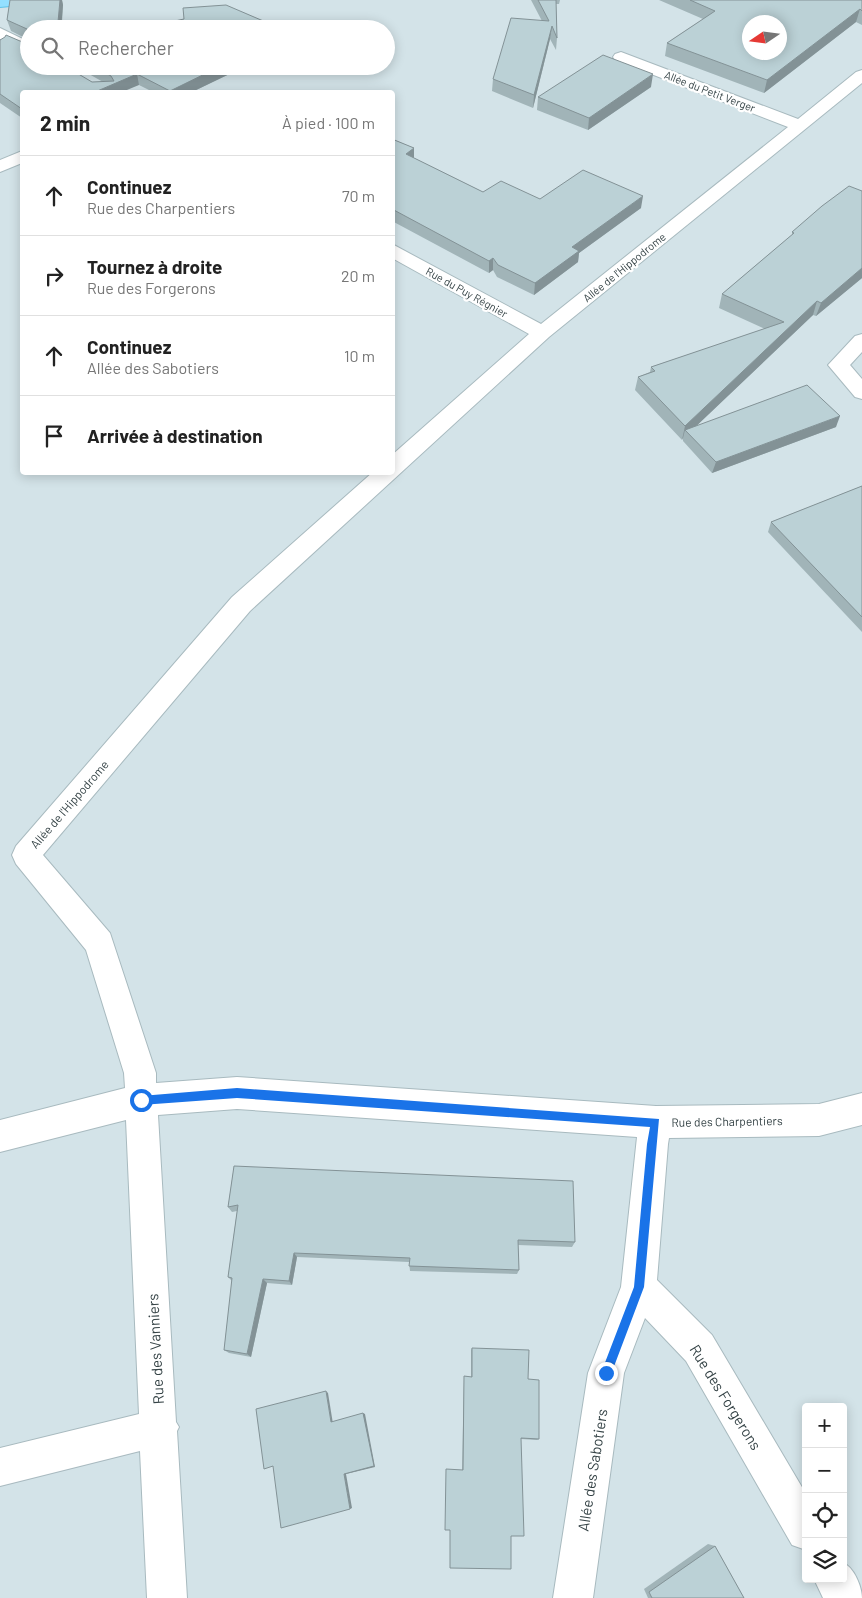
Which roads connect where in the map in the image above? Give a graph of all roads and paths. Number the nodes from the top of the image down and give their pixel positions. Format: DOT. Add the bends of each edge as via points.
graph roads {
  1 [pos="31,0"];
  2 [pos="0,2"];
  3 [pos="0,33"];
  4 [pos="20,44"];
  5 [pos="621,58"];
  6 [pos="862,75"];
  7 [pos="799,125"];
  8 [pos="20,157"];
  9 [pos="0,167"];
  10 [pos="395,252"];
  11 [pos="542,333"];
  12 [pos="862,340"];
  13 [pos="862,392"];
  14 [pos="395,465"];
  15 [pos="385,475"];
  16 [pos="141,1100"];
  17 [pos="862,1109"];
  18 [pos="656,1122"];
  19 [pos="0,1136"];
  20 [pos="639,1287"];
  21 [pos="160,1426"];
  22 [pos="0,1467"];
  23 [pos="802,1524"];
  24 [pos="836,1583"];
  25 [pos="167,1598"];
  26 [pos="572,1598"];
  27 [pos="845,1598"];
  1 -- 2 [label="main road"];
  3 -- 4 [label="street"];
  5 -- 7 [label="street, Allée du Petit Verger"];
  6 -- 7 [label="street, Allée de l'Hippodrome"];
  7 -- 11 [label="street, Allée de l'Hippodrome"];
  8 -- 9 [label="street"];
  10 -- 11 [label="street, Rue du Puy Régnier"];
  11 -- 14 [label="street, Allée de l'Hippodrome"];
  12 -- 13 [label="street" via="838,365"];
  15 -- 16 [label="street, Allée de l'Hippodrome" via="241,604 26,855 99,943 140,1073"];
  16 -- 18 [label="street, Rue des Charpentiers" via="237,1093"];
  16 -- 19 [label="street"];
  16 -- 21 [label="street, Rue des Vanniers"];
  17 -- 18 [label="street, Rue des Charpentiers" via="819,1120"];
  18 -- 20 [label="street"];
  20 -- 23 [label="street, Rue des Forgerons" via="699,1348"];
  20 -- 26 [label="street, Allée des Sabotiers" via="606,1373"];
  21 -- 22 [label="street"];
  21 -- 25 [label="street, Rue des Vanniers"];
  24 -- 27 [label="street"];
}
